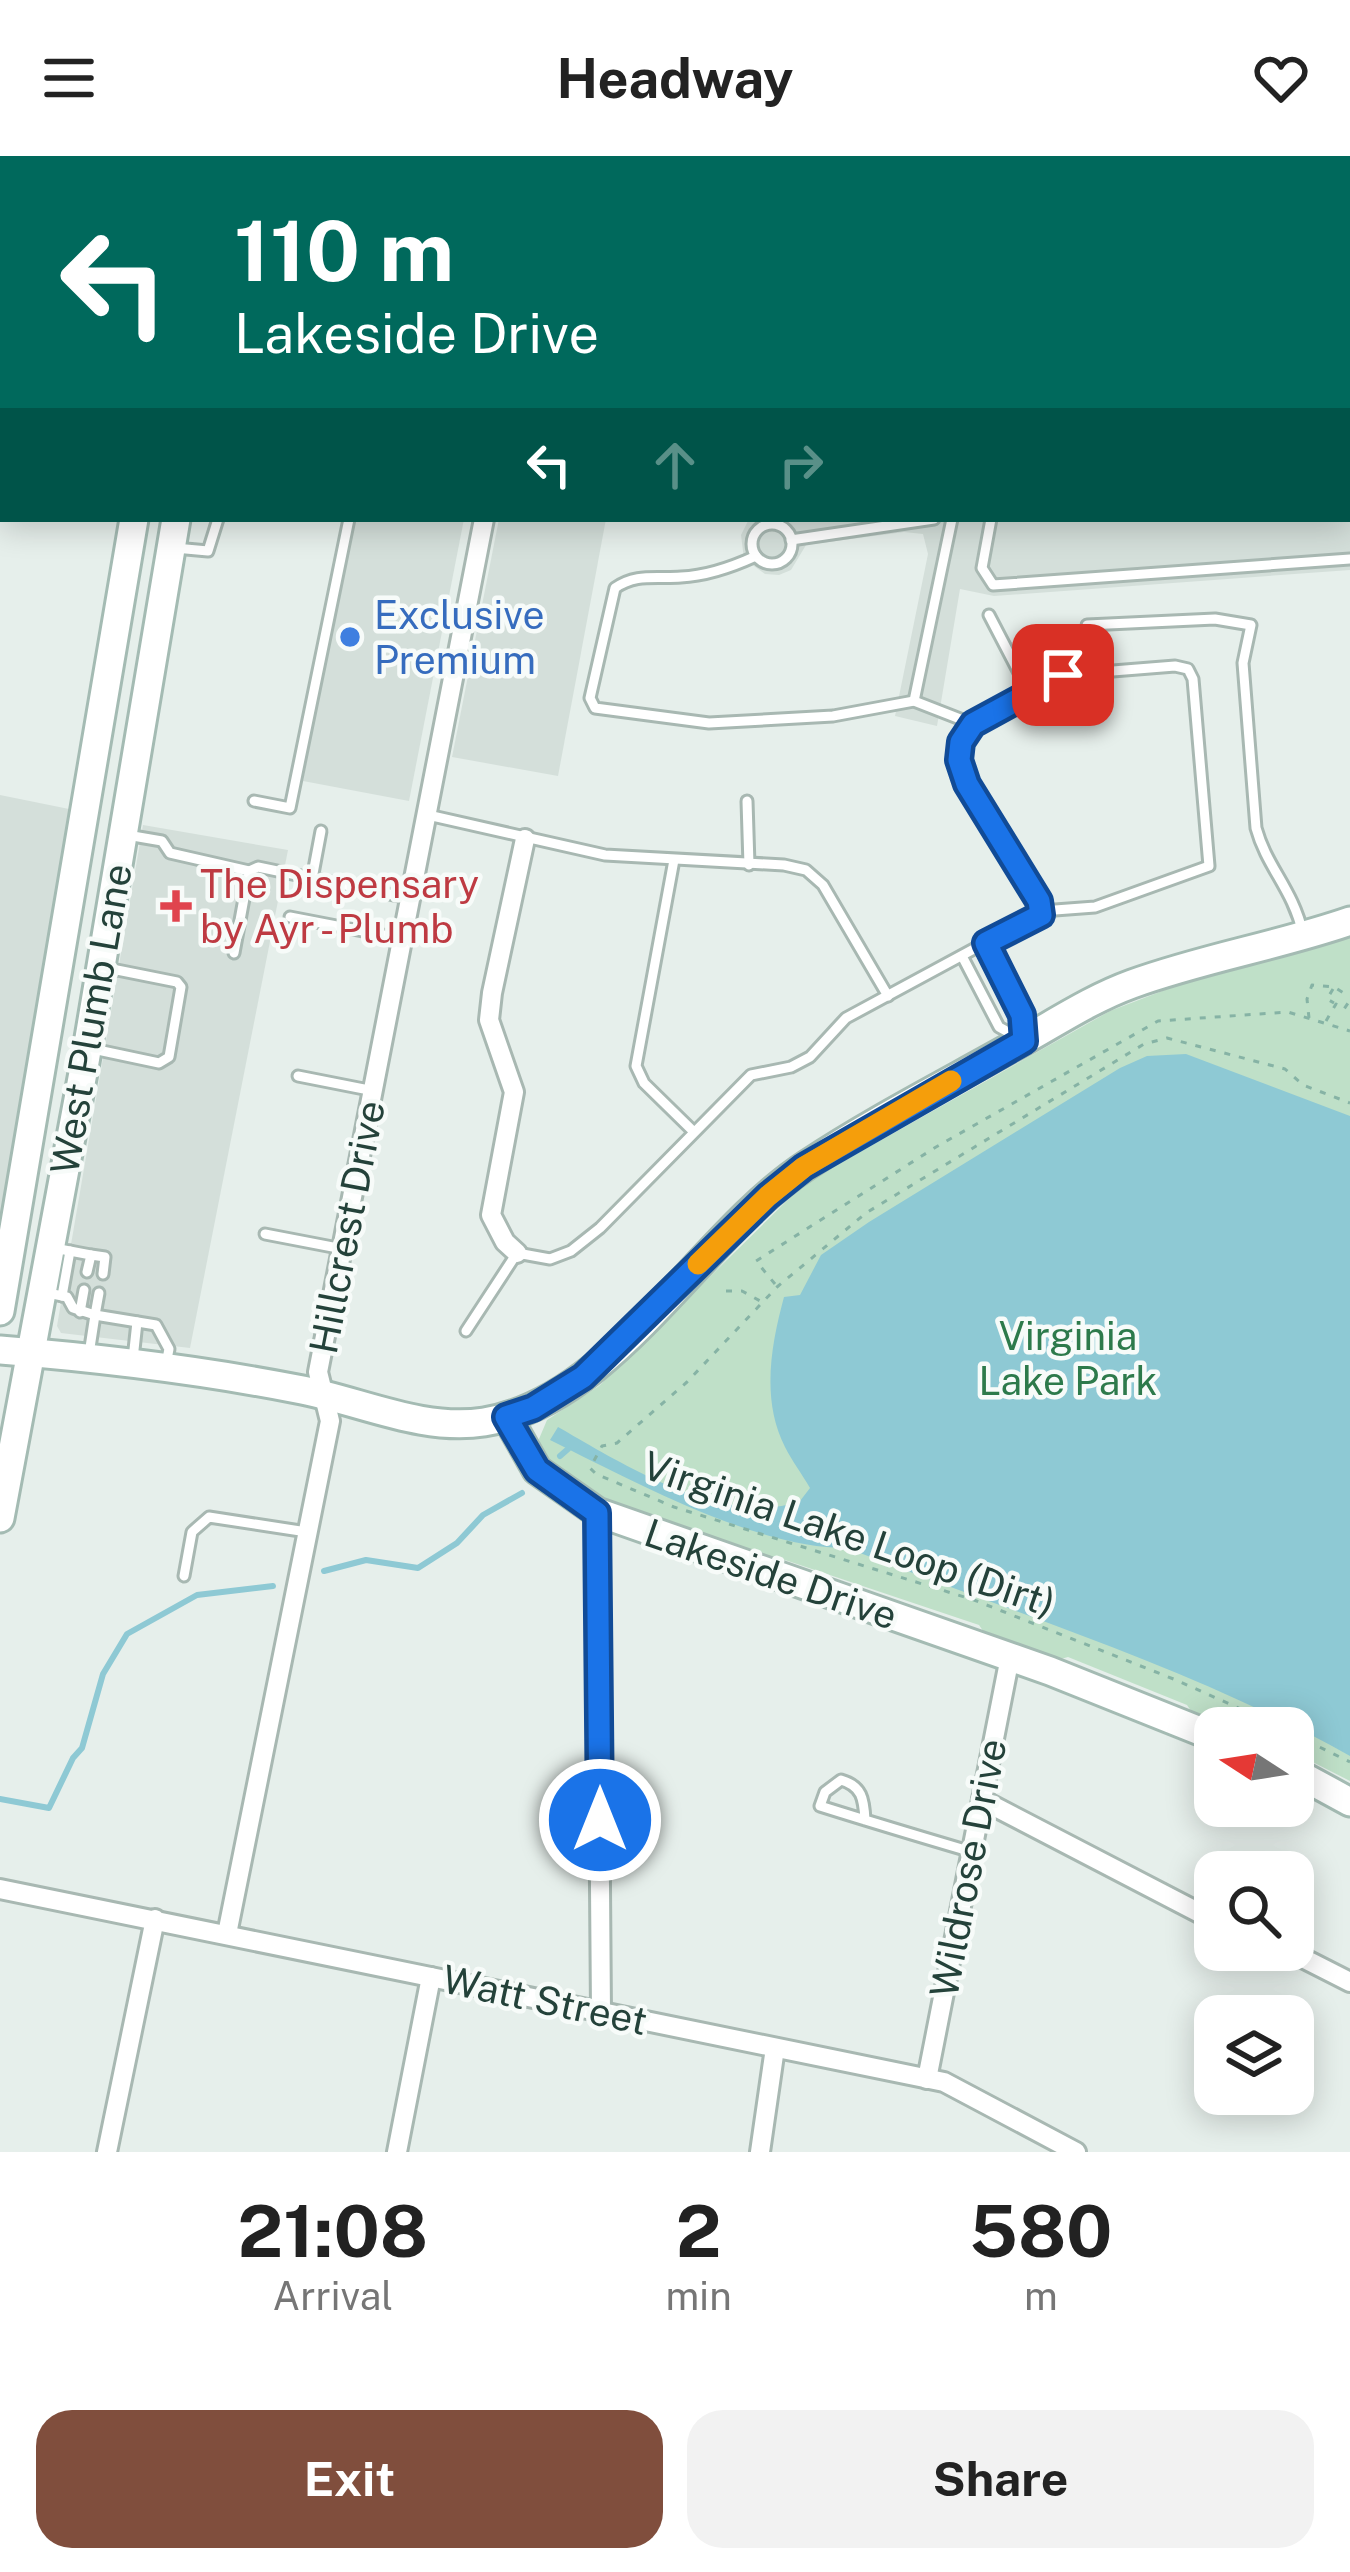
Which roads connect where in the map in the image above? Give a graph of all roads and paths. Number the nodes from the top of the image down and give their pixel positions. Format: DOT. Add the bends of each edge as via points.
graph roads {
  1 [pos="133,522"];
  2 [pos="175,522"];
  3 [pos="217,522"];
  4 [pos="348,522"];
  5 [pos="483,522"];
  6 [pos="776,522"];
  7 [pos="914,522"];
  8 [pos="951,522"];
  9 [pos="991,522"];
  10 [pos="762,523"];
  11 [pos="791,540"];
  12 [pos="171,548"];
  13 [pos="756,556"];
  14 [pos="1350,559"];
  15 [pos="989,615"];
  16 [pos="1087,625"];
  17 [pos="1029,692"];
  18 [pos="914,701"];
  19 [pos="969,728"];
  20 [pos="254,801"];
  21 [pos="747,801"];
  22 [pos="428,815"];
  23 [pos="321,831"];
  24 [pos="122,834"];
  25 [pos="526,839"];
  26 [pos="674,860"];
  27 [pos="749,865"];
  28 [pos="250,871"];
  29 [pos="312,879"];
  30 [pos="412,899"];
  31 [pos="1041,915"];
  32 [pos="290,917"];
  33 [pos="1350,921"];
  34 [pos="1303,937"];
  35 [pos="404,938"];
  36 [pos="986,943"];
  37 [pos="234,953"];
  38 [pos="962,956"];
  39 [pos="100,967"];
  40 [pos="1350,981"];
  41 [pos="1334,987"];
  42 [pos="1342,992"];
  43 [pos="887,996"];
  44 [pos="1350,998"];
  45 [pos="1336,1004"];
  46 [pos="1309,1018"];
  47 [pos="1325,1023"];
  48 [pos="1350,1030"];
  49 [pos="1024,1041"];
  50 [pos="88,1048"];
  51 [pos="298,1076"];
  52 [pos="374,1091"];
  53 [pos="1350,1103"];
  54 [pos="693,1131"];
  55 [pos="265,1234"];
  56 [pos="61,1249"];
  57 [pos="343,1249"];
  58 [pos="517,1253"];
  59 [pos="91,1255"];
  60 [pos="87,1272"];
  61 [pos="103,1274"];
  62 [pos="777,1287"];
  63 [pos="84,1290"];
  64 [pos="726,1291"];
  65 [pos="100,1293"];
  66 [pos="53,1294"];
  67 [pos="762,1302"];
  68 [pos="0,1311"];
  69 [pos="80,1312"];
  70 [pos="95,1315"];
  71 [pos="137,1322"];
  72 [pos="466,1331"];
  73 [pos="0,1350"];
  74 [pos="32,1353"];
  75 [pos="88,1360"];
  76 [pos="132,1364"];
  77 [pos="166,1368"];
  78 [pos="323,1394"];
  79 [pos="506,1417"];
  80 [pos="591,1466"];
  81 [pos="584,1472"];
  82 [pos="597,1513"];
  83 [pos="0,1518"];
  84 [pos="307,1532"];
  85 [pos="184,1576"];
  86 [pos="1010,1657"];
  87 [pos="1236,1707"];
  88 [pos="1194,1729"];
  89 [pos="1314,1744"];
  90 [pos="1350,1762"];
  91 [pos="1314,1782"];
  92 [pos="982,1800"];
  93 [pos="1350,1802"];
  94 [pos="865,1820"];
  95 [pos="972,1852"];
  96 [pos="0,1888"];
  97 [pos="1194,1910"];
  98 [pos="155,1919"];
  99 [pos="226,1934"];
  100 [pos="1314,1964"];
  101 [pos="431,1977"];
  102 [pos="1350,1982"];
  103 [pos="601,2012"];
  104 [pos="775,2048"];
  105 [pos="927,2079"];
  106 [pos="106,2152"];
  107 [pos="397,2152"];
  108 [pos="760,2152"];
  109 [pos="1076,2152"];
  1 -- 68 [label="street, West Plumb Lane"];
  2 -- 12 [label="street, West Plumb Lane"];
  3 -- 12 [label="lane" via="208,551"];
  4 -- 20 [label="lane" via="290,808"];
  5 -- 22 [label="street, Hillcrest Drive"];
  6 -- 10 [label="lane"];
  6 -- 11 [label="lane"];
  7 -- 11 [label="lane"];
  8 -- 18 [label="lane"];
  9 -- 14 [label="lane" via="982,568 994,585"];
  10 -- 13 [label="lane" via="752,544"];
  11 -- 13 [label="lane" via="780,562"];
  12 -- 24 [label="street, West Plumb Lane"];
  13 -- 18 [label="lane" via="685,577 630,578 615,588 590,698 595,708 709,723 833,716"];
  15 -- 17 [label="lane"];
  16 -- 34 [label="lane" via="1251,625 1244,662 1256,828 1296,904"];
  17 -- 19 [label="lane"];
  17 -- 31 [label="lane" via="1063,675 1188,669 1208,866 1095,907"];
  18 -- 19 [label="lane"];
  19 -- 31 [label="lane" via="959,760 967,784"];
  21 -- 27 [label="lane"];
  22 -- 25 [label="lane"];
  22 -- 30 [label="street, Hillcrest Drive"];
  23 -- 29 [label="lane"];
  24 -- 28 [label="lane"];
  24 -- 39 [label="street, West Plumb Lane"];
  25 -- 26 [label="lane"];
  25 -- 58 [label="street" via="489,1020 514,1092 491,1215"];
  26 -- 27 [label="lane"];
  26 -- 54 [label="lane" via="636,1066"];
  27 -- 43 [label="lane" via="806,870 824,885"];
  28 -- 29 [label="lane"];
  28 -- 37 [label="lane"];
  29 -- 30 [label="lane"];
  30 -- 35 [label="street, Hillcrest Drive"];
  31 -- 36 [label="lane"];
  32 -- 35 [label="lane"];
  33 -- 34 [label="street"];
  34 -- 49 [label="street" via="1128,986"];
  35 -- 52 [label="street, Hillcrest Drive"];
  36 -- 38 [label="lane"];
  36 -- 49 [label="lane" via="1022,1015"];
  38 -- 43 [label="lane"];
  38 -- 49 [label="lane" via="999,1027"];
  39 -- 50 [label="street, West Plumb Lane"];
  39 -- 50 [label="lane" via="181,987 164,1063"];
  40 -- 42 [label="path"];
  41 -- 42 [label="path"];
  41 -- 45 [label="path" via="1327,999"];
  41 -- 46 [label="path" via="1310,986"];
  42 -- 44 [label="path"];
  43 -- 54 [label="lane" via="846,1018 810,1057 751,1076"];
  44 -- 45 [label="path" via="1344,1009"];
  45 -- 47 [label="path"];
  46 -- 47 [label="path"];
  46 -- 62 [label="path" via="1288,1012 1158,1021 756,1261"];
  47 -- 48 [label="path"];
  49 -- 79 [label="street" via="804,1167 583,1377"];
  50 -- 56 [label="street, West Plumb Lane"];
  51 -- 52 [label="lane"];
  52 -- 57 [label="street, Hillcrest Drive"];
  53 -- 62 [label="path, Virginia Lake Loop (Dirt)" via="1285,1070 1167,1038 1150,1041 866,1214"];
  54 -- 58 [label="lane" via="571,1251 550,1259"];
  55 -- 57 [label="lane"];
  56 -- 59 [label="lane"];
  56 -- 66 [label="street, West Plumb Lane"];
  57 -- 78 [label="street, Hillcrest Drive" via="318,1372"];
  58 -- 72 [label="lane"];
  59 -- 60 [label="lane"];
  59 -- 61 [label="lane" via="106,1257"];
  62 -- 67 [label="path, Virginia Lake Loop (Dirt)"];
  63 -- 69 [label="lane"];
  64 -- 67 [label="path"];
  65 -- 70 [label="lane"];
  66 -- 69 [label="lane"];
  66 -- 74 [label="street, West Plumb Lane"];
  67 -- 80 [label="path, Virginia Lake Loop (Dirt)"];
  69 -- 70 [label="lane"];
  70 -- 71 [label="lane"];
  70 -- 75 [label="lane"];
  71 -- 76 [label="lane"];
  71 -- 77 [label="lane" via="156,1324 170,1349"];
  73 -- 74 [label="street"];
  74 -- 75 [label="street"];
  74 -- 83 [label="street, West Plumb Lane"];
  75 -- 76 [label="street"];
  76 -- 77 [label="street"];
  77 -- 78 [label="street"];
  78 -- 79 [label="street" via="443,1423"];
  78 -- 84 [label="street, Hillcrest Drive" via="330,1421"];
  79 -- 82 [label="street, Lakeside Drive" via="537,1470"];
  80 -- 81 [label="path"];
  80 -- 87 [label="path, Virginia Lake Loop (Dirt)" via="674,1507 974,1600"];
  82 -- 86 [label="street, Lakeside Drive"];
  82 -- 103 [label="street"];
  84 -- 85 [label="lane" via="209,1517 192,1532"];
  84 -- 99 [label="street, Hillcrest Drive"];
  86 -- 88 [label="street, Lakeside Drive"];
  86 -- 92 [label="street, Wildrose Drive"];
  89 -- 90 [label="path"];
  91 -- 93 [label="street"];
  92 -- 95 [label="street, Wildrose Drive"];
  92 -- 97 [label="street"];
  94 -- 94 [label="lane" via="820,1806 825,1792 841,1780 854,1784"];
  94 -- 95 [label="lane"];
  95 -- 105 [label="street, Wildrose Drive"];
  96 -- 98 [label="street, Watt Street"];
  98 -- 99 [label="street, Watt Street"];
  98 -- 106 [label="street"];
  99 -- 101 [label="street, Watt Street"];
  100 -- 102 [label="street"];
  101 -- 103 [label="street, Watt Street"];
  101 -- 107 [label="street"];
  103 -- 104 [label="street, Watt Street"];
  104 -- 105 [label="street, Watt Street"];
  104 -- 108 [label="street"];
  105 -- 109 [label="street, Watt Street"];
}
